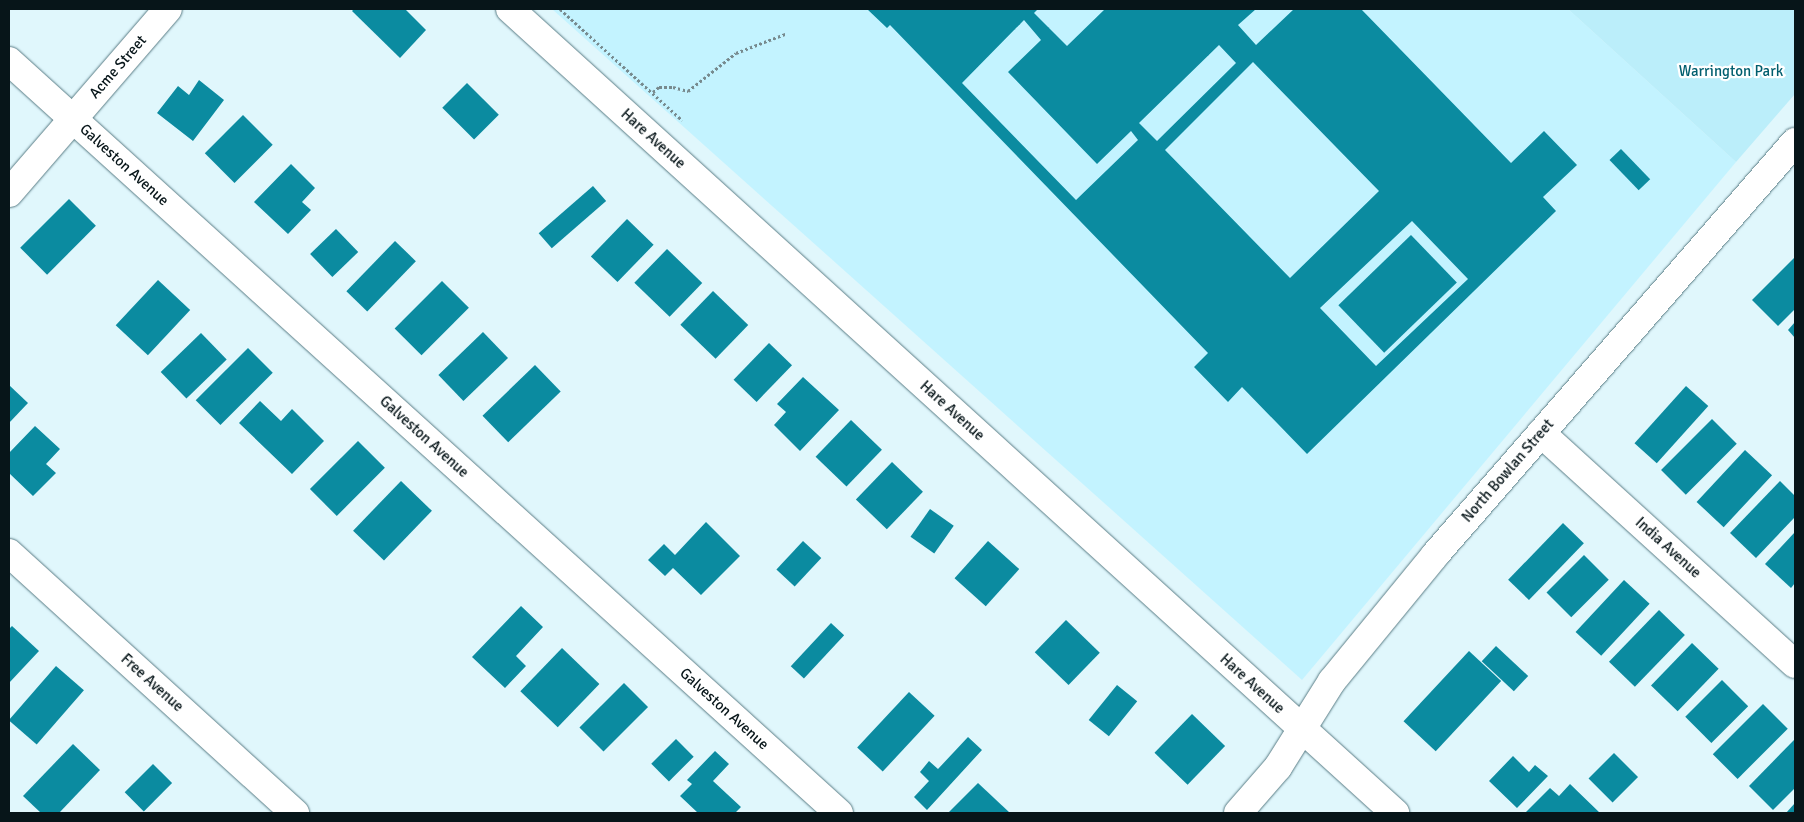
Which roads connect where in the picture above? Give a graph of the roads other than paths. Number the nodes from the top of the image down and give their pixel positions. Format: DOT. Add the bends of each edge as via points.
graph roads {
  1 [pos="168,9"];
  2 [pos="510,9"];
  3 [pos="9,61"];
  4 [pos="73,119"];
  5 [pos="1790,158"];
  6 [pos="9,192"];
  7 [pos="1541,433"];
  8 [pos="9,553"];
  9 [pos="1795,664"];
  10 [pos="1302,729"];
  11 [pos="296,813"];
  12 [pos="839,813"];
  13 [pos="1238,813"];
  14 [pos="1395,813"];
  1 -- 4 [label="street, Acme Street"];
  2 -- 10 [label="street, Hare Avenue"];
  3 -- 4 [label="street, Galveston Avenue"];
  4 -- 6 [label="street, Acme Street"];
  4 -- 12 [label="street, Galveston Avenue"];
  5 -- 7 [label="street, North Bowlan Street"];
  7 -- 9 [label="street, India Avenue"];
  7 -- 10 [label="street, North Bowlan Street" via="1344,666"];
  8 -- 11 [label="street, Free Avenue"];
  10 -- 13 [label="street, North Bowlan Street" via="1278,767"];
  10 -- 14 [label="street, Hare Avenue"];
}
